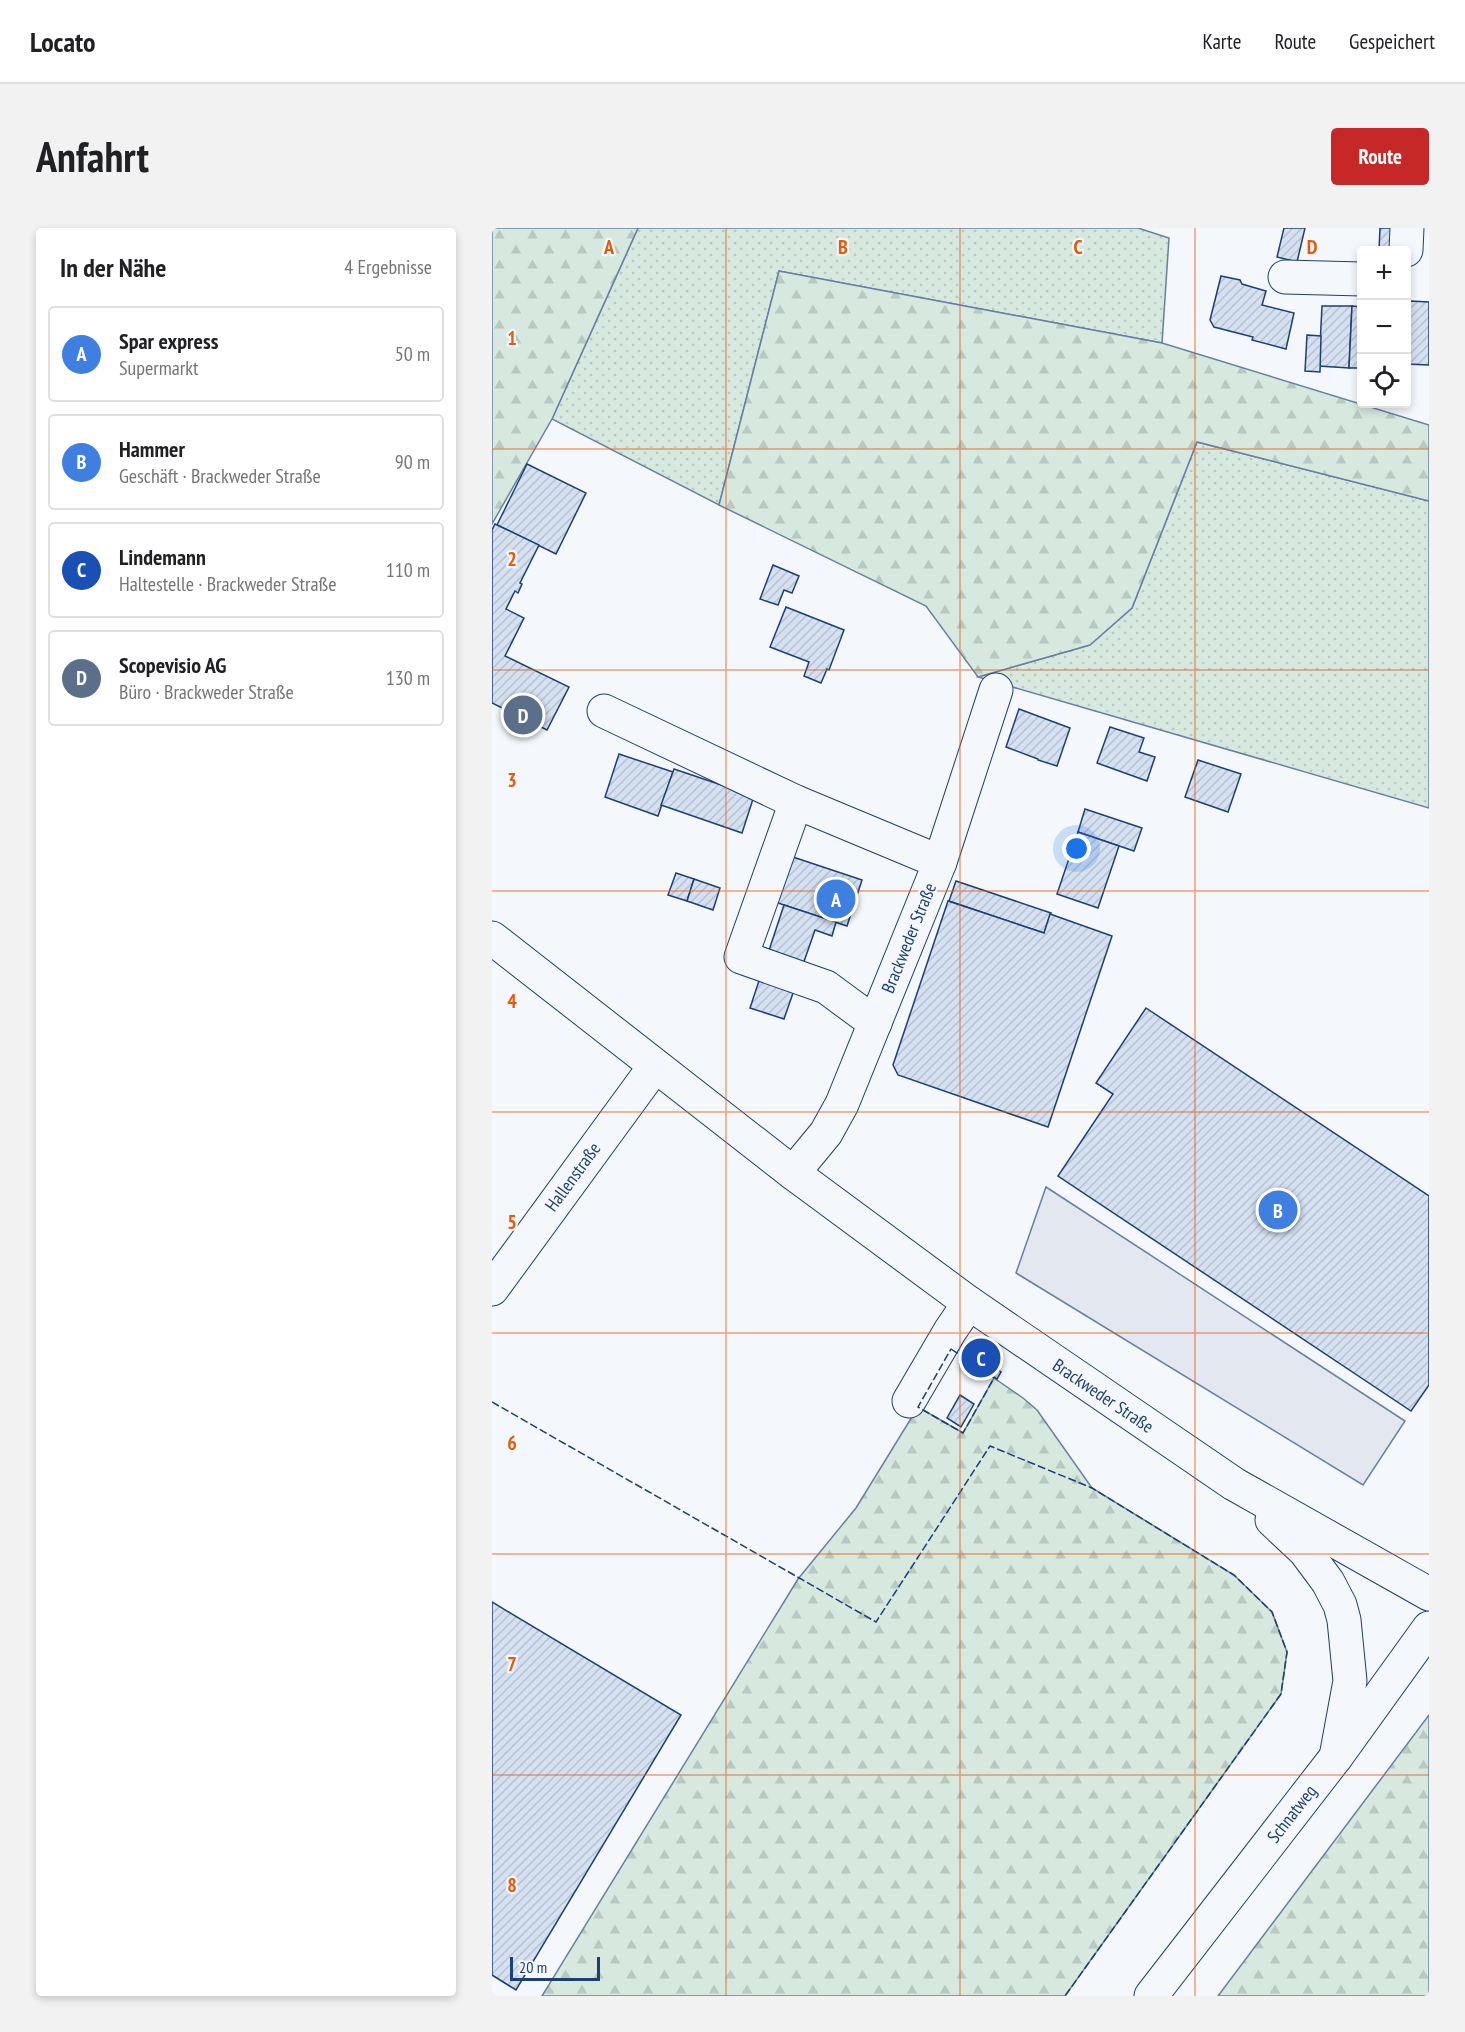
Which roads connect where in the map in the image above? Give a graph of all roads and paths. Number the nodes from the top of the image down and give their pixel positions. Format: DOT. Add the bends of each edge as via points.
graph roads {
  1 [pos="1407,228"];
  2 [pos="1406,246"];
  3 [pos="1285,277"];
  4 [pos="1357,279"];
  5 [pos="996,690"];
  6 [pos="604,711"];
  7 [pos="796,802"];
  8 [pos="940,862"];
  9 [pos="492,938"];
  10 [pos="875,1023"];
  11 [pos="655,1066"];
  12 [pos="793,1173"];
  13 [pos="492,1288"];
  14 [pos="969,1303"];
  15 [pos="909,1401"];
  16 [pos="1234,1484"];
  17 [pos="1429,1594"];
  18 [pos="1429,1628"];
  19 [pos="1336,1757"];
  20 [pos="1151,1996"];
  1 -- 2 [label="street"];
  3 -- 4 [label="street"];
  5 -- 8 [label="street, Brackweder Straße"];
  6 -- 7 [label="street"];
  7 -- 8 [label="street"];
  7 -- 10 [label="street" via="741,957 826,987"];
  8 -- 10 [label="street, Brackweder Straße"];
  9 -- 11 [label="street, Brackweder Straße"];
  10 -- 12 [label="street, Brackweder Straße" via="842,1104 826,1133"];
  11 -- 12 [label="street, Brackweder Straße"];
  11 -- 13 [label="street, Hallenstraße"];
  12 -- 14 [label="street, Brackweder Straße"];
  14 -- 15 [label="street"];
  14 -- 16 [label="street, Brackweder Straße"];
  16 -- 17 [label="street, Brackweder Straße"];
  16 -- 19 [label="street" via="1305,1551 1340,1605 1350,1681"];
  18 -- 19 [label="street, Schnatweg"];
  19 -- 20 [label="street, Schnatweg"];
}
